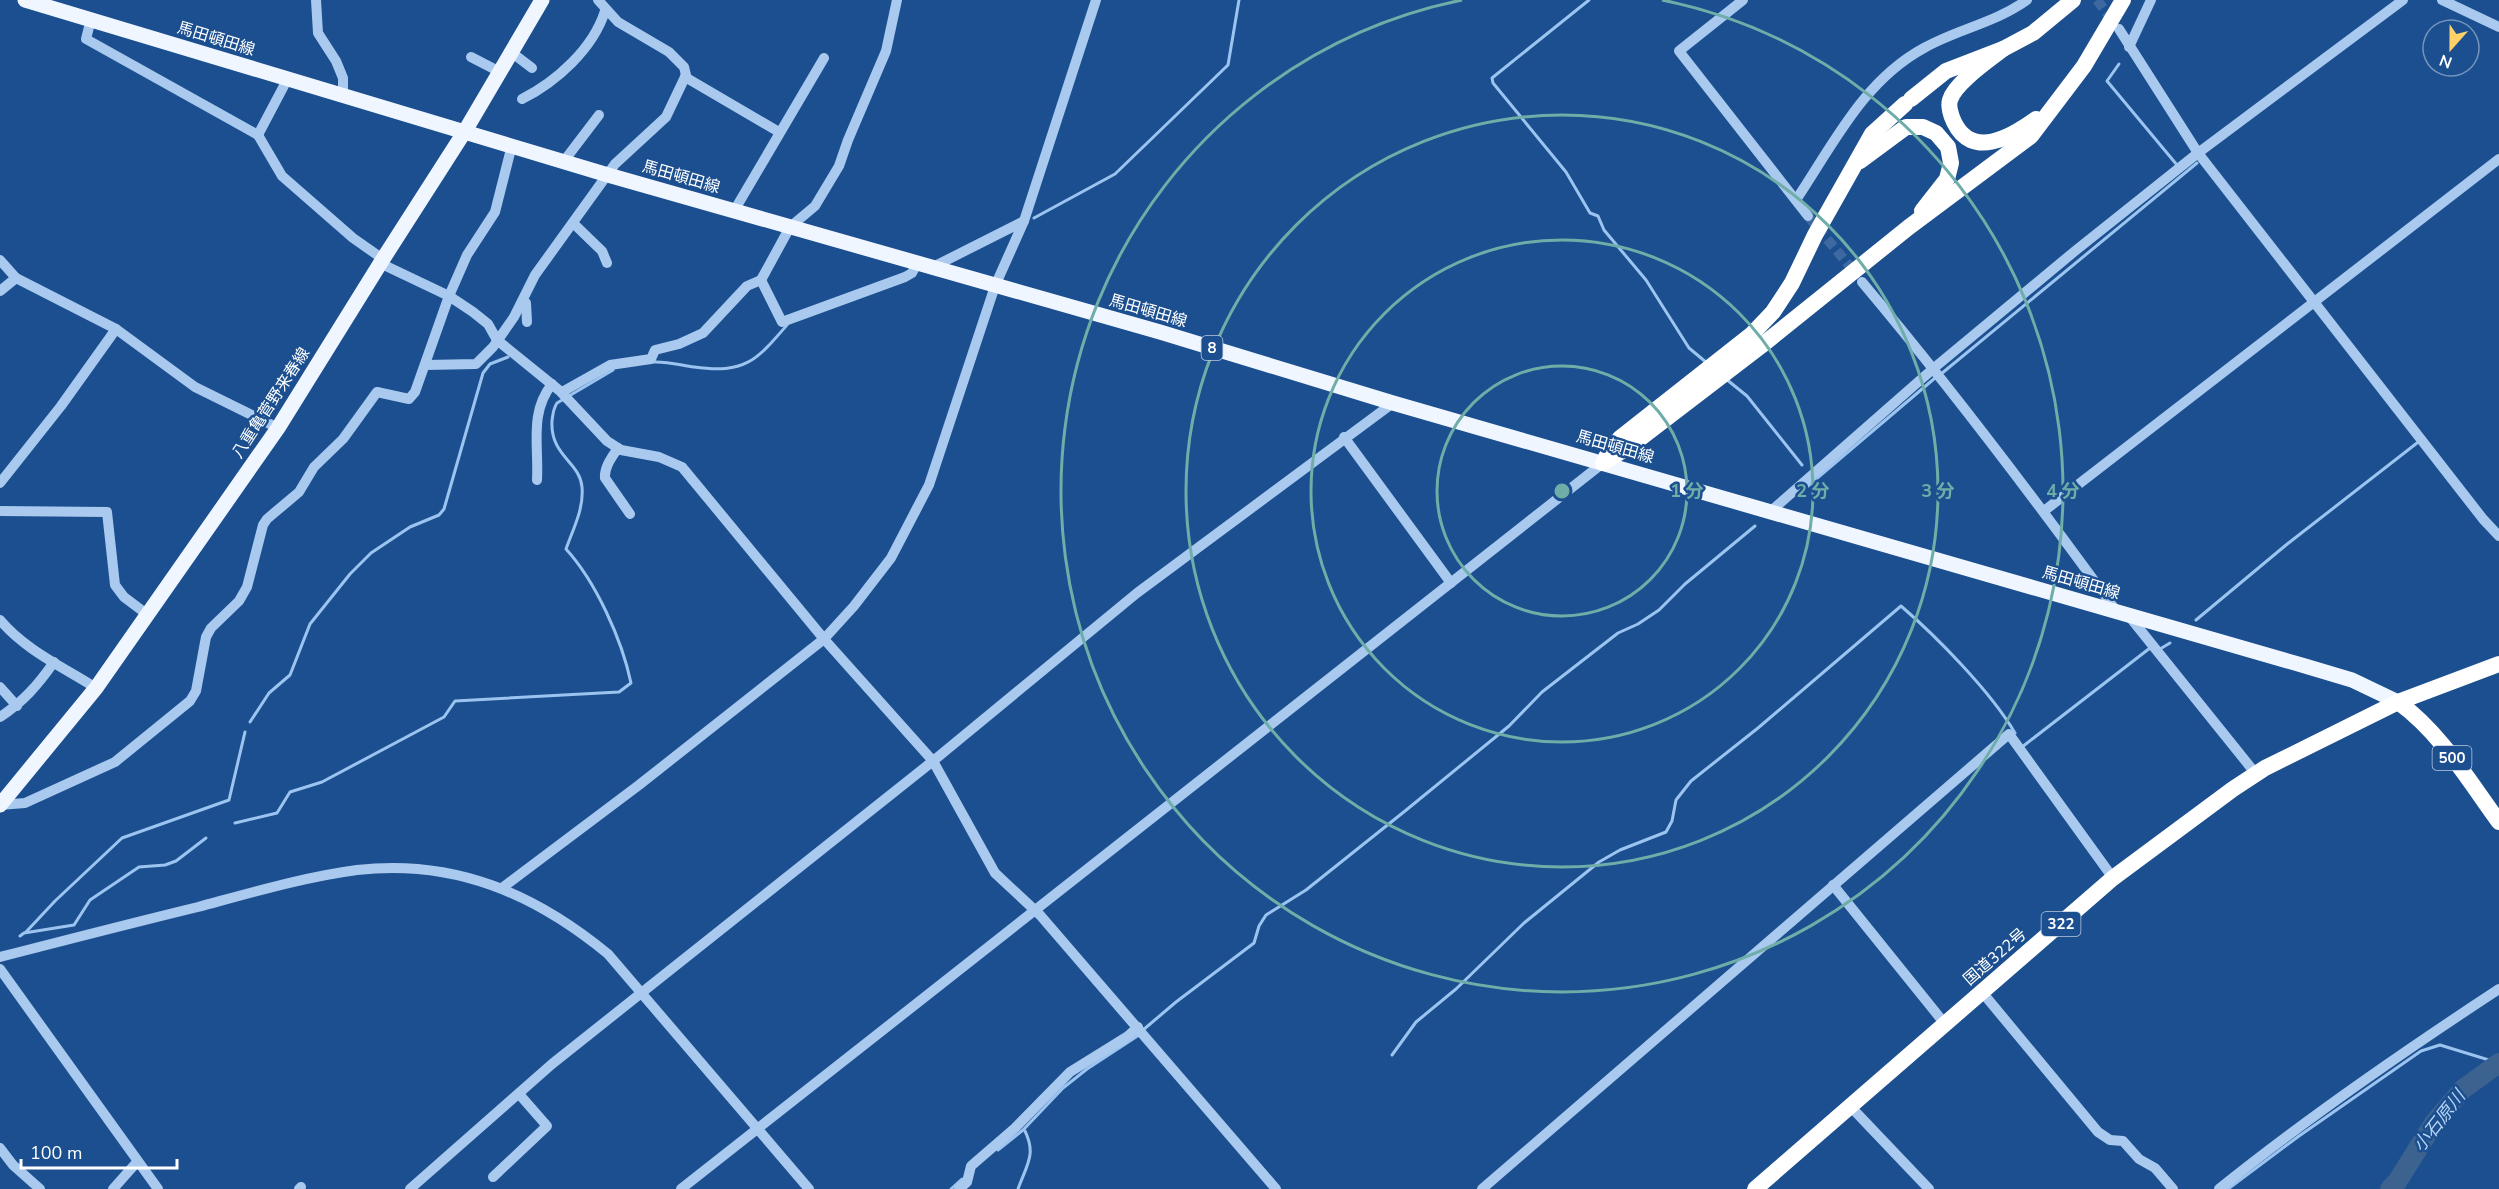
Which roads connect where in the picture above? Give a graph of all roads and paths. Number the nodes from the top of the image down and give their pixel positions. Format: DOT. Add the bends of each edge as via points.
graph roads {
  1 [pos="25,0"];
  2 [pos="316,0"];
  3 [pos="542,0"];
  4 [pos="598,0"];
  5 [pos="897,0"];
  6 [pos="1096,0"];
  7 [pos="1743,0"];
  8 [pos="2027,0"];
  9 [pos="2073,0"];
  10 [pos="2123,0"];
  11 [pos="2151,0"];
  12 [pos="2403,0"];
  13 [pos="2442,0"];
  14 [pos="605,11"];
  15 [pos="91,19"];
  16 [pos="2499,27"];
  17 [pos="2119,29"];
  18 [pos="2129,47"];
  19 [pos="2003,49"];
  20 [pos="511,52"];
  21 [pos="471,57"];
  22 [pos="824,58"];
  23 [pos="532,68"];
  24 [pos="500,72"];
  25 [pos="685,77"];
  26 [pos="287,80"];
  27 [pos="342,97"];
  28 [pos="522,99"];
  29 [pos="2051,108"];
  30 [pos="599,115"];
  31 [pos="465,131"];
  32 [pos="780,132"];
  33 [pos="258,135"];
  34 [pos="512,145"];
  35 [pos="2198,153"];
  36 [pos="2499,159"];
  37 [pos="564,161"];
  38 [pos="1852,167"];
  39 [pos="608,175"];
  40 [pos="1796,200"];
  41 [pos="735,211"];
  42 [pos="1808,216"];
  43 [pos="1024,221"];
  44 [pos="573,223"];
  45 [pos="790,227"];
  46 [pos="1909,227"];
  47 [pos="0,260"];
  48 [pos="384,262"];
  49 [pos="607,263"];
  50 [pos="917,263"];
  51 [pos="933,267"];
  52 [pos="16,278"];
  53 [pos="761,280"];
  54 [pos="1863,282"];
  55 [pos="995,286"];
  56 [pos="0,291"];
  57 [pos="449,296"];
  58 [pos="2313,301"];
  59 [pos="522,302"];
  60 [pos="527,322"];
  61 [pos="116,329"];
  62 [pos="497,340"];
  63 [pos="426,365"];
  64 [pos="1934,368"];
  65 [pos="552,384"];
  66 [pos="564,396"];
  67 [pos="1393,403"];
  68 [pos="278,428"];
  69 [pos="1344,437"];
  70 [pos="618,448"];
  71 [pos="1602,463"];
  72 [pos="537,480"];
  73 [pos="0,483"];
  74 [pos="0,511"];
  75 [pos="1771,511"];
  76 [pos="2044,511"];
  77 [pos="630,514"];
  78 [pos="2499,536"];
  79 [pos="1451,583"];
  80 [pos="2123,614"];
  81 [pos="148,615"];
  82 [pos="0,620"];
  83 [pos="824,639"];
  84 [pos="54,662"];
  85 [pos="2499,664"];
  86 [pos="0,687"];
  87 [pos="96,688"];
  88 [pos="2398,702"];
  89 [pos="17,706"];
  90 [pos="0,717"];
  91 [pos="933,761"];
  92 [pos="2256,774"];
  93 [pos="0,805"];
  94 [pos="2499,822"];
  95 [pos="2113,878"];
  96 [pos="1833,885"];
  97 [pos="502,888"];
  98 [pos="1036,910"];
  99 [pos="0,957"];
  100 [pos="0,969"];
  101 [pos="2499,989"];
  102 [pos="1982,992"];
  103 [pos="643,993"];
  104 [pos="1945,1024"];
  105 [pos="1141,1030"];
  106 [pos="519,1094"];
  107 [pos="1850,1106"];
  108 [pos="758,1128"];
  109 [pos="0,1148"];
  110 [pos="137,1162"];
  111 [pos="493,1177"];
  112 [pos="1763,1186"];
  113 [pos="40,1189"];
  114 [pos="113,1189"];
  115 [pos="158,1189"];
  116 [pos="410,1189"];
  117 [pos="681,1189"];
  118 [pos="809,1189"];
  119 [pos="959,1189"];
  120 [pos="1275,1189"];
  121 [pos="1482,1189"];
  122 [pos="1929,1189"];
  123 [pos="2173,1189"];
  124 [pos="2219,1189"];
  1 -- 15 [label="main road, 馬田頓田線 / 8"];
  2 -- 27 [label="street" via="318,33 343,78"];
  3 -- 20 [label="main road, 八重亀菅野来春線"];
  4 -- 14 [label="street"];
  5 -- 45 [label="street" via="886,51 840,166 814,206"];
  6 -- 43 [label="street"];
  7 -- 40 [label="street" via="1679,51"];
  8 -- 40 [label="street" via="1987,22 1954,32 1893,68 1851,116"];
  9 -- 19 [label="highway" via="2033,33"];
  10 -- 29 [label="highway" via="2084,66"];
  11 -- 18 [label="street"];
  12 -- 35 [label="street"];
  13 -- 16 [label="street"];
  14 -- 25 [label="street" via="669,52 684,67"];
  14 -- 28 [label="street" via="596,31 561,73"];
  15 -- 26 [label="main road, 馬田頓田線 / 8"];
  15 -- 33 [label="street" via="86,39"];
  17 -- 18 [label="street"];
  18 -- 35 [label="street"];
  19 -- 29 [label="highway" via="1961,84 1950,100 1951,115 1958,129 1971,141 1988,144 2019,131"];
  19 -- 38 [label="highway" via="1946,71 1872,134"];
  20 -- 23 [label="street"];
  20 -- 24 [label="main road, 八重亀菅野来春線"];
  21 -- 24 [label="street"];
  22 -- 32 [label="street"];
  24 -- 31 [label="main road, 八重亀菅野来春線"];
  25 -- 32 [label="street"];
  25 -- 39 [label="street" via="666,117"];
  26 -- 27 [label="main road, 馬田頓田線 / 8"];
  26 -- 33 [label="street"];
  27 -- 31 [label="main road, 馬田頓田線 / 8"];
  29 -- 46 [label="highway" via="2031,136"];
  30 -- 37 [label="street"];
  31 -- 34 [label="main road, 馬田頓田線 / 8"];
  31 -- 48 [label="main road, 八重亀菅野来春線"];
  32 -- 41 [label="street"];
  33 -- 48 [label="street" via="282,177"];
  34 -- 37 [label="main road, 馬田頓田線 / 8"];
  34 -- 57 [label="street" via="495,212 467,255"];
  35 -- 58 [label="street"];
  35 -- 64 [label="street"];
  36 -- 58 [label="street"];
  37 -- 39 [label="main road, 馬田頓田線 / 8"];
  38 -- 46 [label="highway" via="1906,127 1923,127 1936,133 1948,147 1951,163 1947,179"];
  38 -- 71 [label="highway" via="1773,312 1752,334 1620,438"];
  39 -- 41 [label="main road, 馬田頓田線 / 8"];
  39 -- 44 [label="street"];
  40 -- 42 [label="street"];
  41 -- 45 [label="main road, 馬田頓田線 / 8"];
  43 -- 51 [label="street"];
  43 -- 55 [label="street"];
  44 -- 49 [label="street" via="597,245"];
  44 -- 59 [label="street"];
  45 -- 50 [label="main road, 馬田頓田線 / 8"];
  45 -- 53 [label="street"];
  46 -- 71 [label="highway" via="1761,346 1633,444"];
  47 -- 52 [label="street"];
  48 -- 57 [label="street"];
  48 -- 68 [label="main road, 八重亀菅野来春線"];
  50 -- 51 [label="main road, 馬田頓田線 / 8"];
  50 -- 53 [label="street" via="905,277 782,322"];
  51 -- 55 [label="main road, 馬田頓田線 / 8"];
  52 -- 56 [label="street"];
  52 -- 61 [label="street"];
  53 -- 66 [label="street" via="747,286 703,333 655,350 651,359 610,365"];
  54 -- 64 [label="street"];
  55 -- 67 [label="main road, 馬田頓田線 / 8"];
  55 -- 83 [label="street" via="929,485 913,520 871,586"];
  57 -- 62 [label="street" via="488,324"];
  57 -- 63 [label="street"];
  58 -- 76 [label="street"];
  58 -- 78 [label="street"];
  59 -- 60 [label="street" via="528,308"];
  59 -- 62 [label="street"];
  61 -- 68 [label="street" via="195,387"];
  61 -- 73 [label="street"];
  62 -- 63 [label="street" via="476,364"];
  62 -- 65 [label="street"];
  63 -- 93 [label="street" via="410,399 377,392 343,439 314,467 299,492 267,519 256,544 247,587 206,637 196,691 184,708 115,762 26,803"];
  64 -- 75 [label="street"];
  64 -- 76 [label="street"];
  65 -- 66 [label="street"];
  65 -- 72 [label="street" via="537,413"];
  66 -- 70 [label="street" via="599,434"];
  67 -- 69 [label="street"];
  67 -- 71 [label="main road, 馬田頓田線 / 8"];
  68 -- 81 [label="main road, 八重亀菅野来春線"];
  69 -- 79 [label="street"];
  69 -- 91 [label="street" via="1137,593"];
  70 -- 77 [label="street" via="609,461 605,478"];
  70 -- 83 [label="street" via="682,467"];
  71 -- 75 [label="main road, 馬田頓田線 / 8"];
  71 -- 79 [label="street"];
  74 -- 81 [label="street" via="107,512 115,585"];
  75 -- 80 [label="main road, 馬田頓田線 / 8"];
  76 -- 80 [label="street"];
  79 -- 98 [label="street"];
  80 -- 88 [label="main road, 馬田頓田線 / 8" via="2352,680"];
  80 -- 92 [label="street"];
  81 -- 87 [label="main road, 八重亀菅野来春線"];
  82 -- 84 [label="street" via="27,646"];
  83 -- 91 [label="street"];
  83 -- 97 [label="street"];
  84 -- 87 [label="street"];
  84 -- 89 [label="street"];
  85 -- 88 [label="highway, 322"];
  86 -- 89 [label="street"];
  87 -- 93 [label="main road, 八重亀菅野来春線"];
  88 -- 92 [label="highway, 国道322号 / 322"];
  88 -- 94 [label="highway, 500" via="2447,751"];
  89 -- 90 [label="street"];
  91 -- 98 [label="street" via="995,873"];
  91 -- 103 [label="street"];
  92 -- 95 [label="highway, 国道322号 / 322"];
  95 -- 96 [label="street" via="2009,734"];
  95 -- 102 [label="highway, 国道322号 / 322"];
  96 -- 104 [label="street"];
  96 -- 121 [label="street"];
  97 -- 99 [label="street" via="450,873 357,870 228,898"];
  97 -- 103 [label="street" via="578,929 608,954"];
  98 -- 105 [label="street"];
  98 -- 108 [label="street"];
  100 -- 110 [label="street"];
  101 -- 124 [label="street" via="2279,1142"];
  102 -- 104 [label="highway, 国道322号 / 322"];
  102 -- 123 [label="street" via="2098,1132 2110,1140 2123,1141"];
  103 -- 106 [label="street"];
  103 -- 108 [label="street"];
  104 -- 107 [label="highway, 国道322号 / 322"];
  105 -- 119 [label="street" via="1070,1072 971,1166 967,1182"];
  105 -- 120 [label="street"];
  106 -- 111 [label="street" via="547,1126"];
  106 -- 116 [label="street"];
  107 -- 112 [label="highway, 国道322号 / 322"];
  107 -- 122 [label="street"];
  108 -- 117 [label="street"];
  108 -- 118 [label="street"];
  109 -- 113 [label="street"];
  110 -- 114 [label="street"];
  110 -- 115 [label="street"];
}
